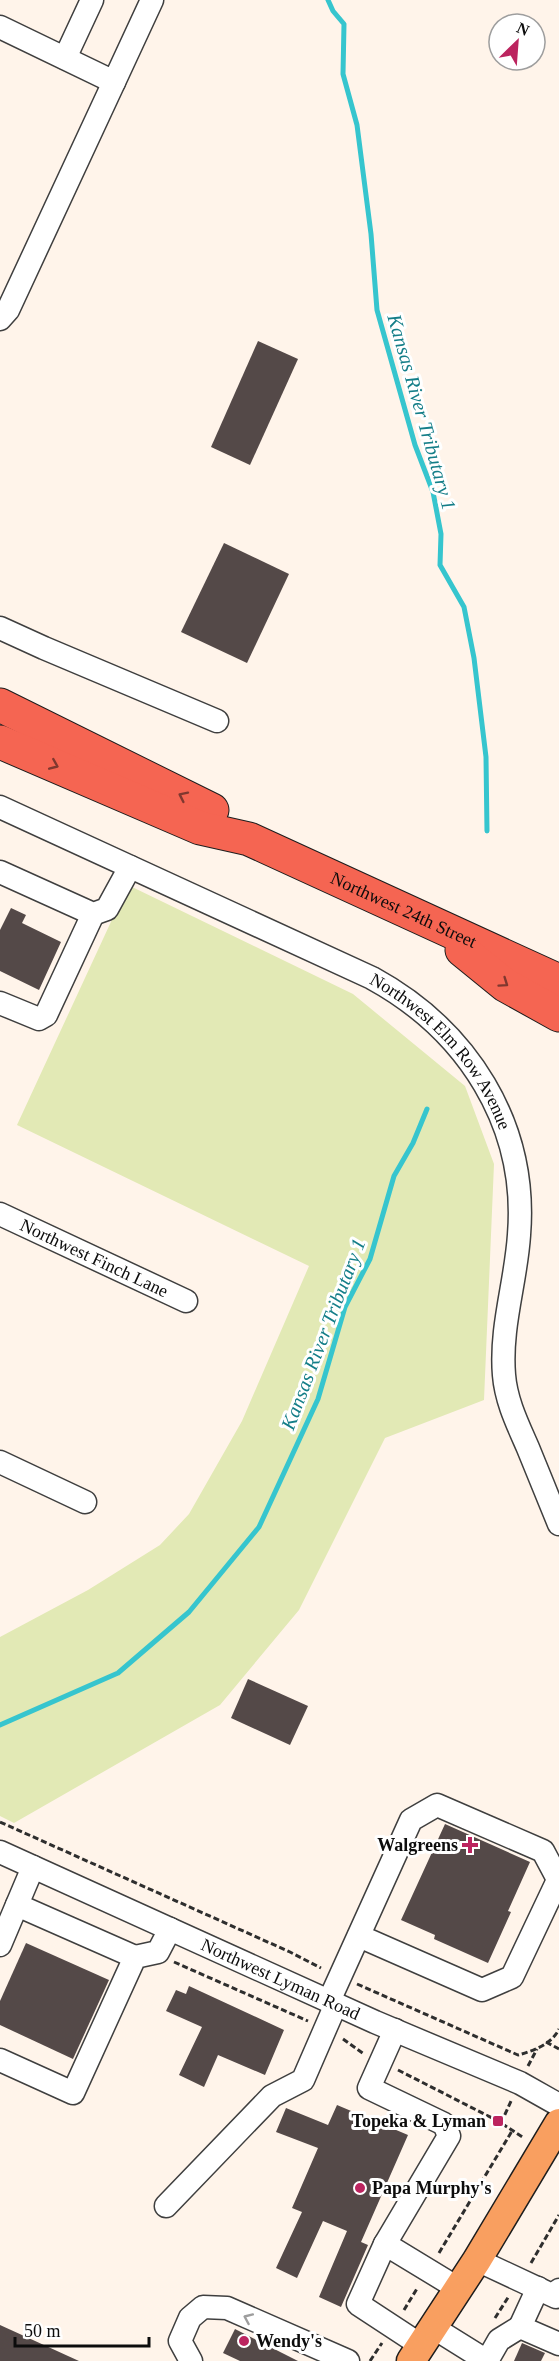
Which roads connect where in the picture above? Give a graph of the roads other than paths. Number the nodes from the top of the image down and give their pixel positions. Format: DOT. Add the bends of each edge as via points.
graph roads {
  1 [pos="92,0"];
  2 [pos="152,0"];
  3 [pos="0,27"];
  4 [pos="65,58"];
  5 [pos="114,82"];
  6 [pos="0,319"];
  7 [pos="0,628"];
  8 [pos="0,705"];
  9 [pos="217,722"];
  10 [pos="0,742"];
  11 [pos="0,807"];
  12 [pos="249,839"];
  13 [pos="130,867"];
  14 [pos="0,872"];
  15 [pos="93,914"];
  16 [pos="426,920"];
  17 [pos="470,940"];
  18 [pos="559,961"];
  19 [pos="559,981"];
  20 [pos="0,1003"];
  21 [pos="559,1016"];
  22 [pos="0,1214"];
  23 [pos="186,1301"];
  24 [pos="1,1466"];
  25 [pos="85,1502"];
  26 [pos="559,1524"];
  27 [pos="0,1852"];
  28 [pos="33,1867"];
  29 [pos="559,1881"];
  30 [pos="17,1905"];
  31 [pos="170,1929"];
  32 [pos="359,1935"];
  33 [pos="0,1945"];
  34 [pos="135,1957"];
  35 [pos="333,2002"];
  36 [pos="395,2030"];
  37 [pos="0,2060"];
  38 [pos="559,2105"];
  39 [pos="559,2123"];
  40 [pos="166,2206"];
  41 [pos="385,2244"];
  42 [pos="477,2260"];
  43 [pos="459,2289"];
  44 [pos="549,2289"];
  45 [pos="520,2327"];
  46 [pos="559,2344"];
  47 [pos="422,2345"];
  48 [pos="318,2356"];
  49 [pos="191,2361"];
  50 [pos="348,2361"];
  51 [pos="487,2361"];
  1 -- 4 [label="street"];
  2 -- 5 [label="street"];
  3 -- 4 [label="street"];
  4 -- 5 [label="street"];
  5 -- 6 [label="street" via="8,310"];
  7 -- 9 [label="street"];
  12 -- 8 [label="highway, Northwest 24th Street, one-way" via="216,812"];
  10 -- 12 [label="highway, Northwest 24th Street, one-way" via="200,828"];
  11 -- 13 [label="street, Northwest Elm Row Avenue"];
  12 -- 16 [label="highway, Northwest 24th Street"];
  13 -- 15 [label="street" via="107,909"];
  13 -- 26 [label="street, Northwest Elm Row Avenue" via="392,989 445,1031 481,1077 506,1129 520,1201 517,1255 503,1341 507,1393"];
  14 -- 15 [label="street"];
  15 -- 20 [label="street" via="46,1015 39,1019"];
  16 -- 17 [label="highway, Northwest 24th Street"];
  16 -- 21 [label="highway, one-way" via="505,985"];
  17 -- 18 [label="highway"];
  17 -- 19 [label="highway, Northwest 24th Street"];
  22 -- 23 [label="street, Northwest Finch Lane"];
  24 -- 25 [label="street"];
  27 -- 28 [label="street, Northwest Lyman Road"];
  28 -- 30 [label="street"];
  28 -- 31 [label="street, Northwest Lyman Road"];
  29 -- 32 [label="street" via="512,1977 482,1990"];
  29 -- 32 [label="street" via="543,1851 437,1805 411,1820"];
  30 -- 33 [label="street"];
  30 -- 34 [label="street"];
  31 -- 34 [label="street" via="158,1952"];
  31 -- 35 [label="street, Northwest Lyman Road"];
  32 -- 35 [label="street"];
  34 -- 37 [label="street" via="73,2093"];
  35 -- 36 [label="street, Northwest Lyman Road"];
  35 -- 40 [label="street" via="303,2080 272,2096"];
  36 -- 38 [label="street, Northwest Lyman Road"];
  36 -- 41 [label="street" via="369,2088 444,2124 448,2136"];
  39 -- 42 [label="main road"];
  41 -- 43 [label="street"];
  41 -- 47 [label="street" via="358,2304"];
  42 -- 43 [label="main road"];
  42 -- 44 [label="street"];
  43 -- 47 [label="main road"];
  44 -- 45 [label="street"];
  45 -- 46 [label="street"];
  45 -- 51 [label="street" via="499,2340"];
  47 -- 51 [label="street"];
  48 -- 49 [label="street, one-way" via="227,2308 203,2307 190,2318 180,2341"];
  48 -- 50 [label="street"];
}
